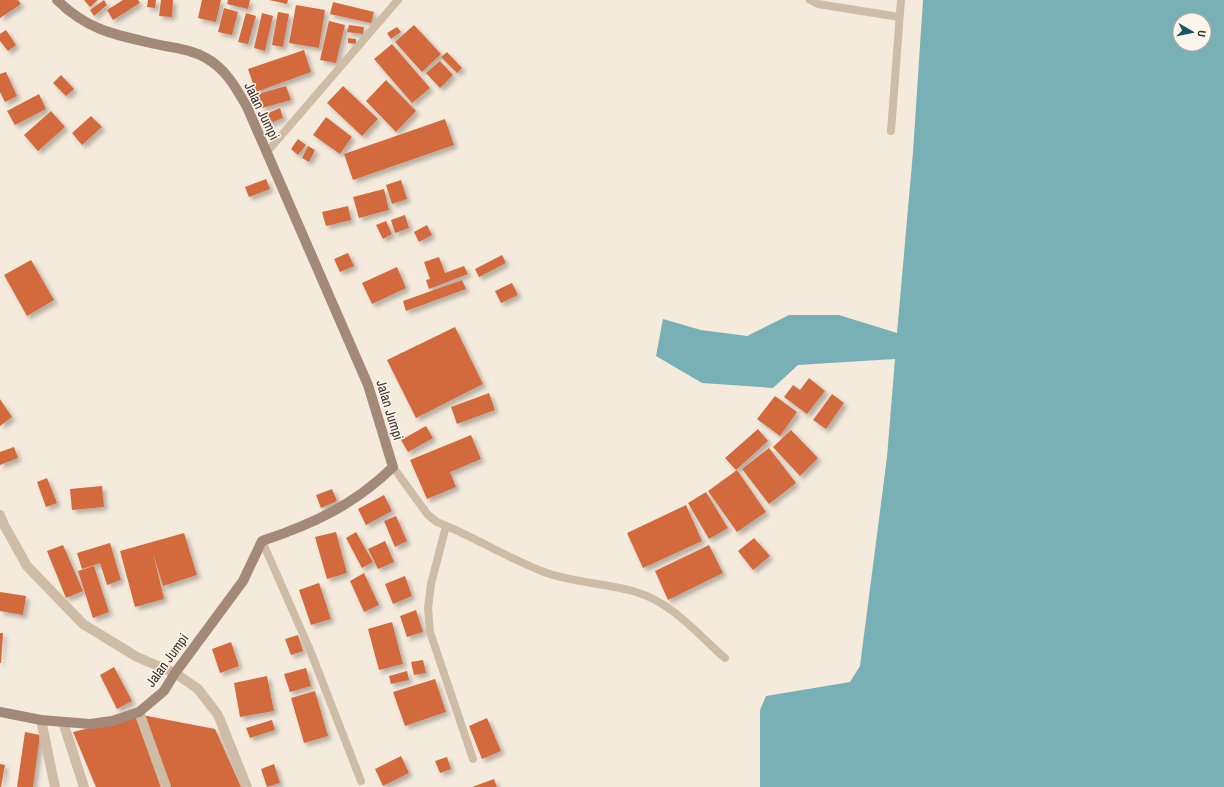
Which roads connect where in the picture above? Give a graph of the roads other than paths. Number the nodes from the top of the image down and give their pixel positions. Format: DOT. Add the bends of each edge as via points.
graph roads {
  1 [pos="58,0"];
  2 [pos="398,0"];
  3 [pos="810,0"];
  4 [pos="901,0"];
  5 [pos="899,17"];
  6 [pos="891,131"];
  7 [pos="267,152"];
  8 [pos="393,467"];
  9 [pos="0,515"];
  10 [pos="446,526"];
  11 [pos="262,541"];
  12 [pos="725,658"];
  13 [pos="175,673"];
  14 [pos="0,712"];
  15 [pos="139,712"];
  16 [pos="41,720"];
  17 [pos="63,722"];
  18 [pos="473,759"];
  19 [pos="361,781"];
  20 [pos="55,787"];
  21 [pos="84,787"];
  22 [pos="166,787"];
  23 [pos="247,787"];
  1 -- 7 [label="street, Jalan Jumpi" via="71,14 102,31 181,49 206,58 229,76 247,107"];
  2 -- 7 [label="lane"];
  3 -- 5 [label="lane" via="818,4"];
  4 -- 5 [label="lane"];
  5 -- 6 [label="lane"];
  7 -- 8 [label="street, Jalan Jumpi" via="368,385"];
  8 -- 10 [label="lane" via="428,515"];
  8 -- 11 [label="street" via="342,507 302,528"];
  9 -- 13 [label="street" via="27,566 83,624 137,656"];
  10 -- 12 [label="lane" via="502,554 546,572 637,592 667,606"];
  10 -- 18 [label="lane" via="431,584 428,608 430,632"];
  11 -- 13 [label="street, Jalan Jumpi" via="243,581"];
  11 -- 19 [label="lane" via="310,650"];
  13 -- 15 [label="street, Jalan Jumpi" via="164,691"];
  13 -- 23 [label="street" via="198,689 218,715"];
  14 -- 16 [label="street, Jalan Jumpi"];
  15 -- 17 [label="street, Jalan Jumpi" via="112,721 90,724"];
  15 -- 22 [label="street"];
  16 -- 17 [label="street, Jalan Jumpi"];
  16 -- 20 [label="street"];
  17 -- 21 [label="street"];
}
